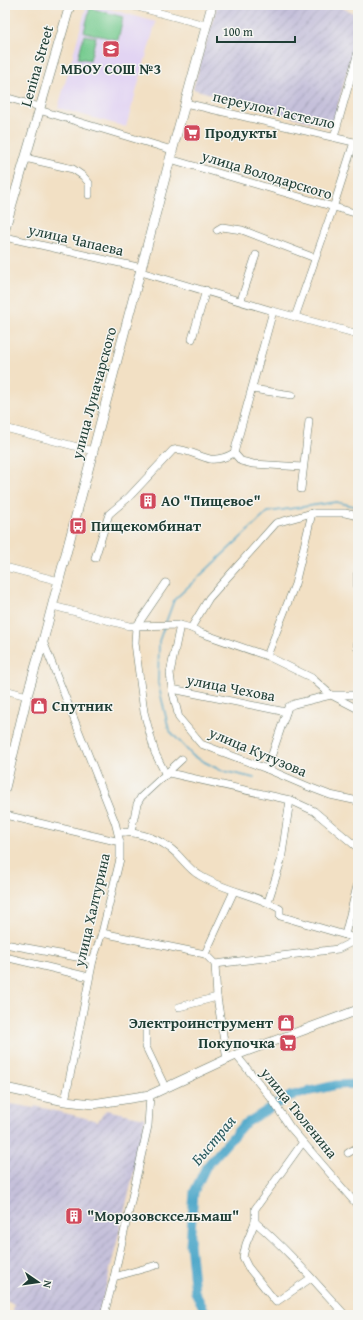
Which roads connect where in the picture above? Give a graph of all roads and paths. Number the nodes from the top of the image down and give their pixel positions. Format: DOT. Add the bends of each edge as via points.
graph roads {
  1 [pos="70,5"];
  2 [pos="130,5"];
  3 [pos="212,5"];
  4 [pos="205,25"];
  5 [pos="358,52"];
  6 [pos="5,97"];
  7 [pos="185,103"];
  8 [pos="39,108"];
  9 [pos="334,137"];
  10 [pos="356,142"];
  11 [pos="172,150"];
  12 [pos="25,158"];
  13 [pos="170,159"];
  14 [pos="89,194"];
  15 [pos="333,208"];
  16 [pos="358,214"];
  17 [pos="5,228"];
  18 [pos="217,230"];
  19 [pos="5,237"];
  20 [pos="256,256"];
  21 [pos="316,258"];
  22 [pos="141,270"];
  23 [pos="206,290"];
  24 [pos="241,300"];
  25 [pos="273,311"];
  26 [pos="295,317"];
  27 [pos="358,334"];
  28 [pos="192,339"];
  29 [pos="252,389"];
  30 [pos="292,395"];
  31 [pos="309,421"];
  32 [pos="5,428"];
  33 [pos="93,451"];
  34 [pos="234,453"];
  35 [pos="303,467"];
  36 [pos="301,489"];
  37 [pos="312,513"];
  38 [pos="358,516"];
  39 [pos="95,558"];
  40 [pos="5,567"];
  41 [pos="357,575"];
  42 [pos="59,581"];
  43 [pos="166,583"];
  44 [pos="357,593"];
  45 [pos="53,606"];
  46 [pos="180,626"];
  47 [pos="136,627"];
  48 [pos="191,628"];
  49 [pos="43,641"];
  50 [pos="357,647"];
  51 [pos="267,656"];
  52 [pos="172,689"];
  53 [pos="5,690"];
  54 [pos="331,695"];
  55 [pos="358,695"];
  56 [pos="27,696"];
  57 [pos="358,709"];
  58 [pos="286,712"];
  59 [pos="182,760"];
  60 [pos="267,769"];
  61 [pos="167,774"];
  62 [pos="5,788"];
  63 [pos="290,800"];
  64 [pos="358,801"];
  65 [pos="5,815"];
  66 [pos="118,832"];
  67 [pos="131,832"];
  68 [pos="120,842"];
  69 [pos="358,848"];
  70 [pos="358,882"];
  71 [pos="234,891"];
  72 [pos="268,902"];
  73 [pos="102,933"];
  74 [pos="345,935"];
  75 [pos="358,939"];
  76 [pos="5,944"];
  77 [pos="205,954"];
  78 [pos="5,957"];
  79 [pos="93,960"];
  80 [pos="215,964"];
  81 [pos="90,977"];
  82 [pos="217,998"];
  83 [pos="179,1006"];
  84 [pos="358,1010"];
  85 [pos="146,1029"];
  86 [pos="236,1056"];
  87 [pos="227,1060"];
  88 [pos="165,1087"];
  89 [pos="5,1088"];
  90 [pos="150,1094"];
  91 [pos="65,1101"];
  92 [pos="303,1142"];
  93 [pos="358,1147"];
  94 [pos="348,1153"];
  95 [pos="358,1206"];
  96 [pos="255,1222"];
  97 [pos="157,1265"];
  98 [pos="114,1277"];
  99 [pos="311,1278"];
  100 [pos="104,1315"];
  101 [pos="345,1315"];
  1 -- 8 [label="main road, Lenina Street"];
  2 -- 4 [label="street"];
  3 -- 4 [label="main road, улица Луначарского"];
  4 -- 7 [label="main road, улица Луначарского"];
  5 -- 9 [label="street"];
  6 -- 8 [label="street"];
  7 -- 9 [label="street, переулок Гастелло"];
  7 -- 11 [label="main road, улица Луначарского"];
  8 -- 11 [label="street"];
  8 -- 12 [label="main road, Lenina Street"];
  9 -- 10 [label="street, переулок Гастелло"];
  10 -- 15 [label="street"];
  11 -- 13 [label="main road, улица Луначарского"];
  12 -- 14 [label="street" via="73,169 89,182"];
  12 -- 17 [label="main road, Lenina Street"];
  13 -- 15 [label="street, улица Володарского"];
  13 -- 22 [label="main road, улица Луначарского"];
  15 -- 16 [label="street, улица Володарского"];
  15 -- 21 [label="street"];
  18 -- 21 [label="street" via="222,226 242,230"];
  19 -- 22 [label="street, улица Чапаева"];
  20 -- 24 [label="street"];
  21 -- 26 [label="street"];
  22 -- 23 [label="street, улица Чапаева"];
  22 -- 33 [label="main road, улица Луначарского"];
  23 -- 24 [label="street, улица Чапаева"];
  23 -- 28 [label="street"];
  24 -- 25 [label="street, улица Чапаева"];
  25 -- 26 [label="street, улица Чапаева"];
  25 -- 29 [label="street"];
  26 -- 27 [label="street, улица Чапаева"];
  29 -- 30 [label="street"];
  29 -- 34 [label="street"];
  31 -- 35 [label="street"];
  32 -- 33 [label="street"];
  33 -- 42 [label="main road, улица Луначарского"];
  34 -- 35 [label="street" via="241,461 253,464"];
  34 -- 39 [label="street" via="223,458 211,459 183,450 173,450 109,514"];
  35 -- 36 [label="street"];
  37 -- 38 [label="street" via="346,513"];
  37 -- 48 [label="street" via="276,523 209,598"];
  37 -- 51 [label="street" via="295,584"];
  40 -- 42 [label="street"];
  41 -- 44 [label="street"];
  42 -- 45 [label="main road, улица Луначарского"];
  43 -- 47 [label="street"];
  44 -- 50 [label="street"];
  45 -- 47 [label="street"];
  45 -- 49 [label="main road, улица Луначарского"];
  46 -- 47 [label="street"];
  46 -- 48 [label="street"];
  46 -- 52 [label="street, улица Кутузова" via="170,673"];
  47 -- 61 [label="street" via="135,644 144,712 155,752"];
  48 -- 51 [label="street"];
  49 -- 56 [label="main road, улица Луначарского"];
  49 -- 66 [label="street, улица Халтурина"];
  51 -- 54 [label="street" via="312,678"];
  52 -- 58 [label="street, улица Чехова"];
  52 -- 60 [label="street, улица Кутузова" via="179,718 201,744"];
  53 -- 56 [label="street"];
  54 -- 55 [label="street, улица Чехова"];
  54 -- 57 [label="street"];
  54 -- 58 [label="street, улица Чехова" via="294,704 288,707"];
  56 -- 62 [label="main road, улица Луначарского"];
  58 -- 60 [label="street, улица Чехова"];
  59 -- 61 [label="street"];
  60 -- 64 [label="street, улица Кутузова" via="323,792"];
  61 -- 63 [label="street"];
  61 -- 67 [label="street" via="137,804"];
  63 -- 69 [label="street" via="314,811"];
  63 -- 72 [label="street" via="281,862"];
  65 -- 68 [label="street"];
  66 -- 67 [label="street"];
  66 -- 68 [label="street, улица Халтурина"];
  67 -- 71 [label="street" via="164,844 199,875"];
  68 -- 73 [label="street, улица Халтурина" via="120,859"];
  70 -- 74 [label="street"];
  71 -- 72 [label="street"];
  71 -- 77 [label="street"];
  72 -- 74 [label="street" via="280,909 280,916"];
  73 -- 77 [label="street"];
  73 -- 79 [label="street, улица Халтурина"];
  74 -- 75 [label="street"];
  75 -- 80 [label="street" via="338,949"];
  76 -- 79 [label="street"];
  77 -- 80 [label="street"];
  78 -- 81 [label="street"];
  79 -- 81 [label="street, улица Халтурина"];
  80 -- 82 [label="street"];
  81 -- 91 [label="street, улица Халтурина"];
  82 -- 83 [label="street"];
  82 -- 87 [label="street"];
  84 -- 86 [label="main road"];
  85 -- 88 [label="street" via="146,1047"];
  86 -- 87 [label="main road"];
  86 -- 92 [label="street, улица Тюленина"];
  87 -- 88 [label="main road"];
  88 -- 90 [label="main road"];
  89 -- 91 [label="main road"];
  90 -- 91 [label="main road" via="93,1104"];
  90 -- 98 [label="street" via="148,1126"];
  92 -- 95 [label="street, улица Тюленина"];
  92 -- 96 [label="street" via="255,1209"];
  93 -- 94 [label="street"];
  96 -- 99 [label="street"];
  96 -- 99 [label="street" via="243,1257 276,1302"];
  97 -- 98 [label="street"];
  98 -- 100 [label="street"];
  99 -- 101 [label="street"];
}
